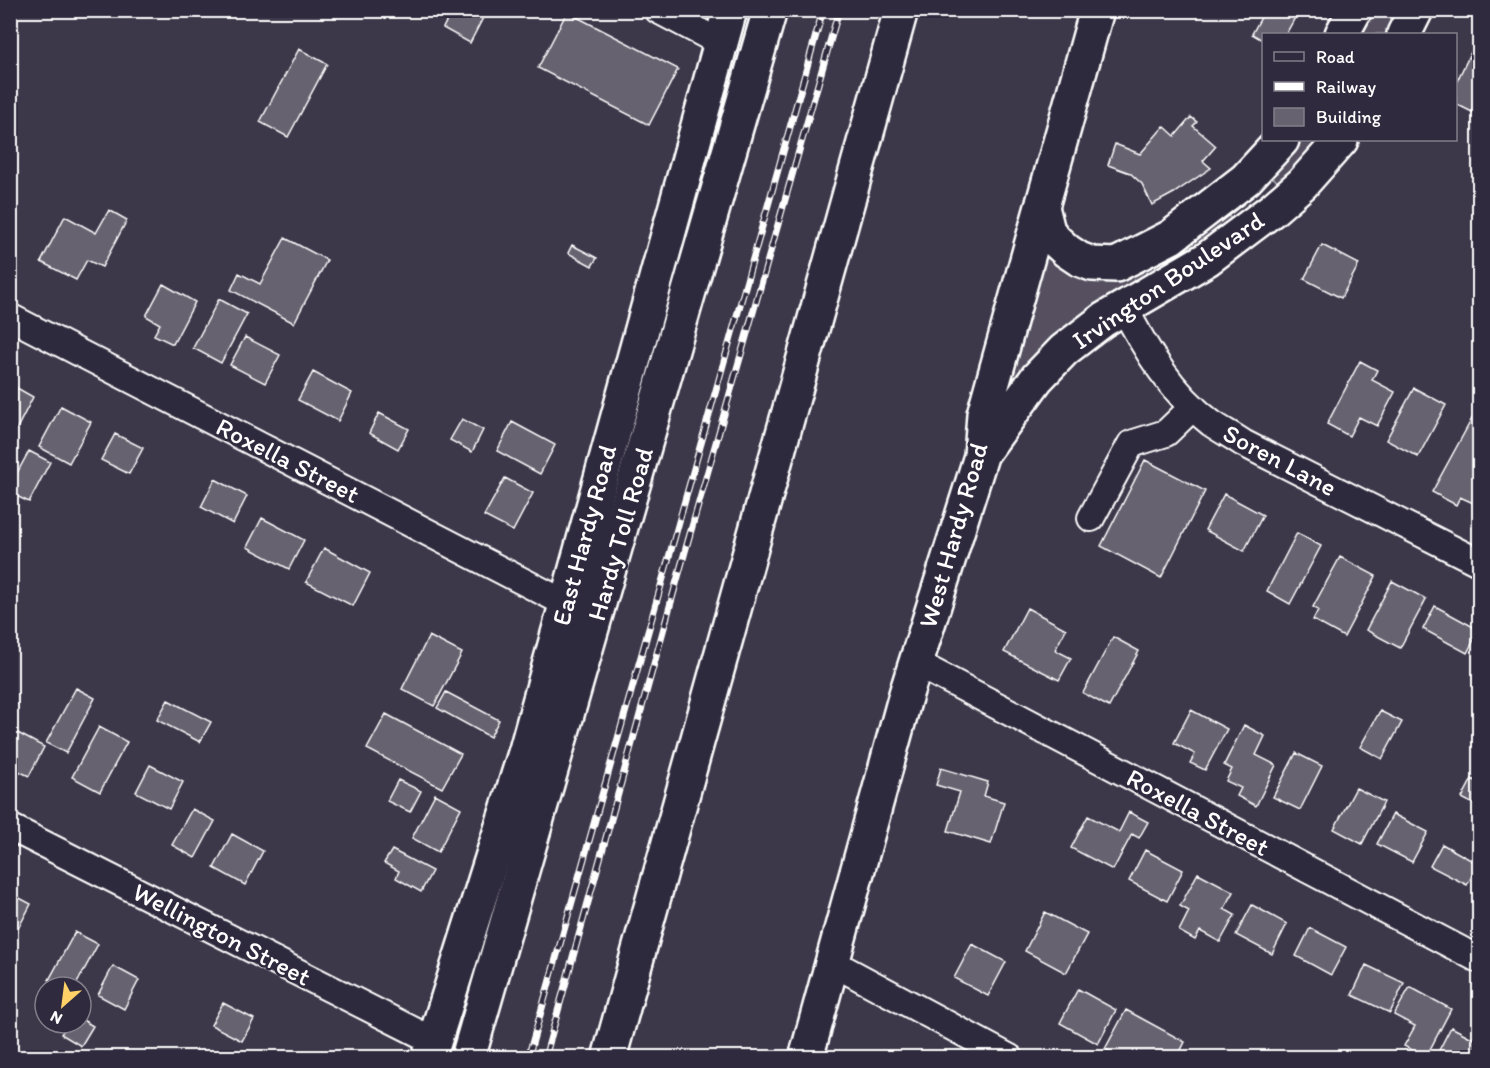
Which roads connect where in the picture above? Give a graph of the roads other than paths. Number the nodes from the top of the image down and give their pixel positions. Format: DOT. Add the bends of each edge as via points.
graph roads {
  1 [pos="658,10"];
  2 [pos="730,10"];
  3 [pos="770,10"];
  4 [pos="901,10"];
  5 [pos="1097,10"];
  6 [pos="1354,10"];
  7 [pos="1416,10"];
  8 [pos="1342,33"];
  9 [pos="1404,33"];
  10 [pos="721,43"];
  11 [pos="1281,141"];
  12 [pos="1340,141"];
  13 [pos="1246,179"];
  14 [pos="1042,207"];
  15 [pos="1272,210"];
  16 [pos="1124,307"];
  17 [pos="10,317"];
  18 [pos="1193,407"];
  19 [pos="981,456"];
  20 [pos="1091,518"];
  21 [pos="1479,563"];
  22 [pos="565,603"];
  23 [pos="916,663"];
  24 [pos="10,827"];
  25 [pos="1479,960"];
  26 [pos="832,963"];
  27 [pos="431,1049"];
  28 [pos="468,1058"];
  29 [pos="609,1058"];
  30 [pos="806,1058"];
  31 [pos="1010,1058"];
  1 -- 10 [label="street"];
  2 -- 10 [label="main road, East Hardy Road"];
  3 -- 28 [label="main road, Hardy Toll Road"];
  4 -- 29 [label="main road"];
  5 -- 14 [label="main road, West Hardy Road"];
  6 -- 8 [label="main road"];
  7 -- 9 [label="main road"];
  10 -- 22 [label="main road, East Hardy Road"];
  11 -- 13 [label="main road, Irvington Boulevard"];
  12 -- 15 [label="main road, Irvington Boulevard" via="1302,184"];
  13 -- 14 [label="main road, Irvington Boulevard" via="1171,237 1116,265 1092,264 1066,251 1048,231"];
  13 -- 15 [label="main road"];
  14 -- 19 [label="main road, West Hardy Road" via="984,414"];
  15 -- 16 [label="main road, Irvington Boulevard" via="1207,259"];
  16 -- 18 [label="street, Soren Lane" via="1152,358"];
  16 -- 19 [label="main road, Irvington Boulevard" via="1064,350 1037,378"];
  17 -- 22 [label="street, Roxella Street"];
  18 -- 20 [label="street" via="1166,433 1131,444"];
  18 -- 21 [label="street, Soren Lane" via="1243,443"];
  19 -- 23 [label="main road, West Hardy Road"];
  22 -- 27 [label="main road, East Hardy Road" via="526,750"];
  23 -- 25 [label="street, Roxella Street"];
  23 -- 26 [label="main road, West Hardy Road"];
  24 -- 27 [label="street, Wellington Street"];
  26 -- 30 [label="main road, West Hardy Road"];
  26 -- 31 [label="street"];
}
